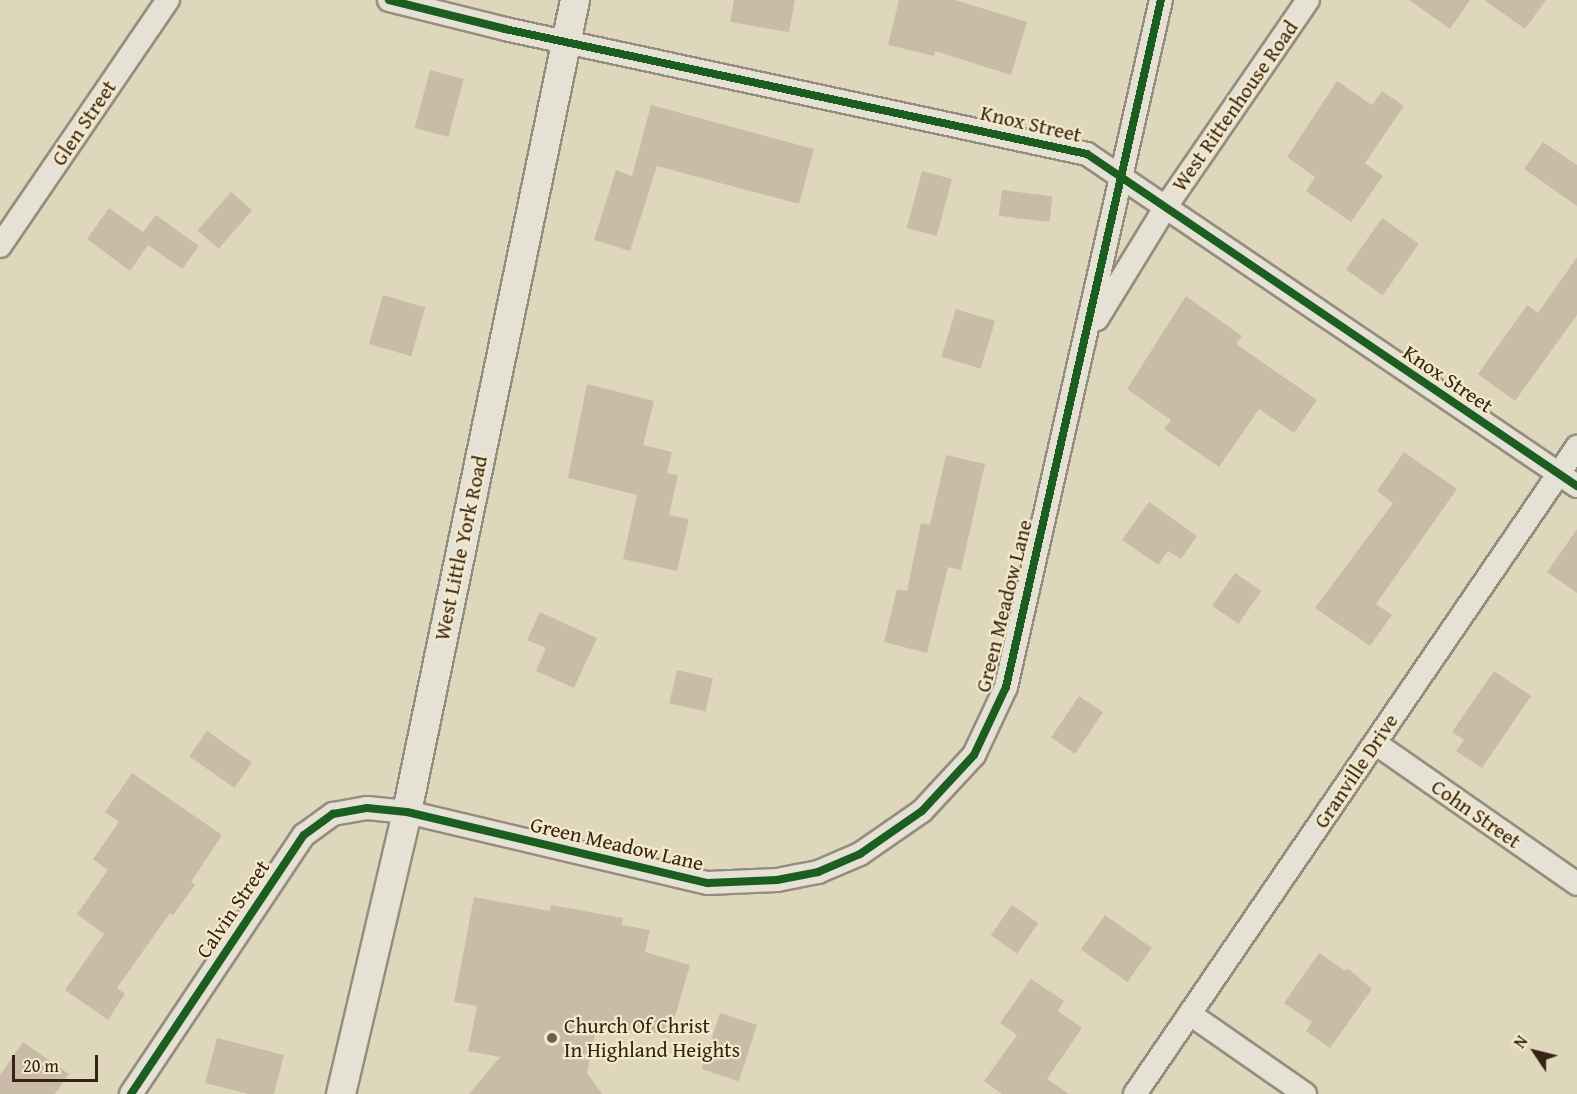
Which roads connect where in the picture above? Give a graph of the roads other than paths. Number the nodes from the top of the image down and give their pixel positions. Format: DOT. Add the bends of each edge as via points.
graph roads {
  1 [pos="168,0"];
  2 [pos="389,0"];
  3 [pos="575,0"];
  4 [pos="1161,0"];
  5 [pos="1308,0"];
  6 [pos="565,41"];
  7 [pos="1122,179"];
  8 [pos="1165,208"];
  9 [pos="0,246"];
  10 [pos="1087,335"];
  11 [pos="1577,447"];
  12 [pos="1557,475"];
  13 [pos="1577,486"];
  14 [pos="1376,743"];
  15 [pos="407,812"];
  16 [pos="1577,884"];
  17 [pos="1191,1014"];
  18 [pos="130,1094"];
  19 [pos="341,1094"];
  20 [pos="1135,1094"];
  21 [pos="1305,1094"];
  1 -- 9 [label="street, Glen Street"];
  2 -- 6 [label="street, Knox Street"];
  3 -- 6 [label="street, West Little York Road"];
  4 -- 7 [label="street, Green Meadow Lane"];
  5 -- 8 [label="street, West Rittenhouse Road"];
  6 -- 7 [label="street, Knox Street" via="1087,154"];
  6 -- 15 [label="street, West Little York Road"];
  7 -- 8 [label="street, Knox Street"];
  7 -- 10 [label="street, Green Meadow Lane"];
  8 -- 10 [label="street, West Rittenhouse Road"];
  8 -- 12 [label="street, Knox Street"];
  10 -- 15 [label="street, Green Meadow Lane" via="1006,687 974,755 922,811 860,854 818,872 777,880 708,883"];
  11 -- 12 [label="street, Granville Drive"];
  12 -- 13 [label="street, Knox Street"];
  12 -- 14 [label="street, Granville Drive"];
  14 -- 16 [label="street, Cohn Street"];
  14 -- 17 [label="street, Granville Drive"];
  15 -- 18 [label="street, Calvin Street" via="367,808 333,814 304,835"];
  15 -- 19 [label="street, West Little York Road"];
  17 -- 20 [label="street, Granville Drive"];
  17 -- 21 [label="street"];
}
